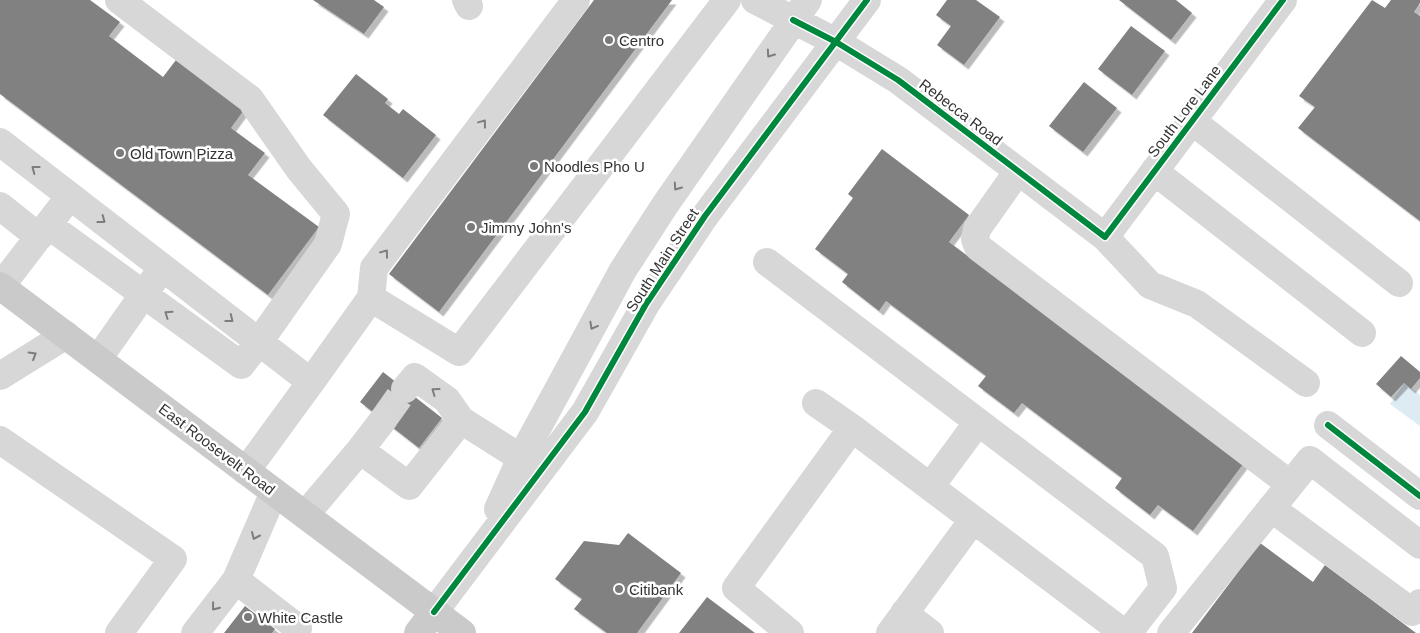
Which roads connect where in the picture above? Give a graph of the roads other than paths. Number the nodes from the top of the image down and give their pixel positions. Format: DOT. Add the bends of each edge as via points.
graph roads {
  1 [pos="119,0"];
  2 [pos="576,0"];
  3 [pos="727,0"];
  4 [pos="755,0"];
  5 [pos="867,0"];
  6 [pos="1283,0"];
  7 [pos="801,10"];
  8 [pos="836,42"];
  9 [pos="1192,121"];
  10 [pos="0,142"];
  11 [pos="1018,171"];
  12 [pos="1154,171"];
  13 [pos="70,196"];
  14 [pos="0,206"];
  15 [pos="43,231"];
  16 [pos="1105,237"];
  17 [pos="767,262"];
  18 [pos="164,267"];
  19 [pos="1399,283"];
  20 [pos="0,286"];
  21 [pos="143,296"];
  22 [pos="371,298"];
  23 [pos="1362,333"];
  24 [pos="66,335"];
  25 [pos="259,342"];
  26 [pos="98,359"];
  27 [pos="0,376"];
  28 [pos="310,382"];
  29 [pos="1306,383"];
  30 [pos="405,389"];
  31 [pos="816,403"];
  32 [pos="383,420"];
  33 [pos="461,420"];
  34 [pos="978,422"];
  35 [pos="1328,425"];
  36 [pos="852,428"];
  37 [pos="0,440"];
  38 [pos="360,450"];
  39 [pos="520,458"];
  40 [pos="246,471"];
  41 [pos="1290,484"];
  42 [pos="930,487"];
  43 [pos="274,492"];
  44 [pos="1420,496"];
  45 [pos="1271,508"];
  46 [pos="305,516"];
  47 [pos="973,520"];
  48 [pos="1420,545"];
  49 [pos="481,549"];
  50 [pos="236,580"];
  51 [pos="1420,602"];
  52 [pos="426,622"];
  53 [pos="897,623"];
  54 [pos="119,633"];
  55 [pos="195,633"];
  56 [pos="295,633"];
  57 [pos="462,633"];
  58 [pos="790,633"];
  59 [pos="930,633"];
  60 [pos="1124,633"];
  61 [pos="1128,633"];
  62 [pos="1171,633"];
  1 -- 25 [label="street" via="250,99 299,170 336,214 328,244"];
  22 -- 2 [label="street, one-way" via="374,268"];
  3 -- 22 [label="street" via="459,352"];
  4 -- 7 [label="street, Rebecca Road"];
  5 -- 8 [label="street, South Main Street"];
  6 -- 9 [label="street, South Lore Lane"];
  7 -- 8 [label="street, Rebecca Road"];
  7 -- 39 [label="street, South Main Street, one-way" via="623,270"];
  8 -- 11 [label="street, Rebecca Road" via="898,80"];
  8 -- 49 [label="street, South Main Street" via="705,216 646,304 584,412"];
  9 -- 12 [label="street, South Lore Lane"];
  9 -- 19 [label="street"];
  13 -- 10 [label="street, one-way"];
  11 -- 16 [label="street, Rebecca Road"];
  11 -- 41 [label="street" via="977,229 975,239 978,247"];
  12 -- 16 [label="street, South Lore Lane"];
  12 -- 23 [label="street"];
  13 -- 15 [label="street"];
  13 -- 18 [label="street, one-way"];
  14 -- 15 [label="street"];
  15 -- 20 [label="street"];
  15 -- 21 [label="street"];
  16 -- 29 [label="street, Rebecca Road" via="1150,284 1197,304"];
  17 -- 34 [label="street"];
  18 -- 21 [label="street"];
  18 -- 25 [label="street, one-way"];
  20 -- 24 [label="main road, East Roosevelt Road"];
  25 -- 21 [label="street, one-way" via="241,365"];
  21 -- 26 [label="street"];
  22 -- 28 [label="street"];
  24 -- 26 [label="main road, East Roosevelt Road"];
  27 -- 24 [label="street, one-way"];
  25 -- 28 [label="street"];
  26 -- 40 [label="main road, East Roosevelt Road"];
  28 -- 40 [label="street"];
  33 -- 30 [label="street, one-way" via="447,400 415,377"];
  31 -- 36 [label="street"];
  32 -- 38 [label="street"];
  33 -- 38 [label="street" via="409,486"];
  33 -- 39 [label="street"];
  34 -- 42 [label="street"];
  34 -- 61 [label="street" via="1155,556 1163,588"];
  35 -- 44 [label="street"];
  36 -- 42 [label="street"];
  36 -- 58 [label="street" via="736,588"];
  37 -- 54 [label="street" via="173,559"];
  38 -- 46 [label="street"];
  39 -- 49 [label="street, South Main Street"];
  40 -- 43 [label="main road, East Roosevelt Road"];
  41 -- 45 [label="street"];
  41 -- 48 [label="street" via="1310,460"];
  42 -- 47 [label="street"];
  43 -- 46 [label="main road, East Roosevelt Road"];
  43 -- 50 [label="street, one-way"];
  45 -- 51 [label="street" via="1412,612"];
  45 -- 62 [label="street"];
  46 -- 52 [label="main road, East Roosevelt Road"];
  47 -- 53 [label="street"];
  47 -- 60 [label="street"];
  49 -- 52 [label="street, South Main Street"];
  50 -- 55 [label="street, one-way"];
  50 -- 56 [label="street" via="298,628"];
  52 -- 57 [label="main road, East Roosevelt Road"];
  53 -- 59 [label="street"];
}
